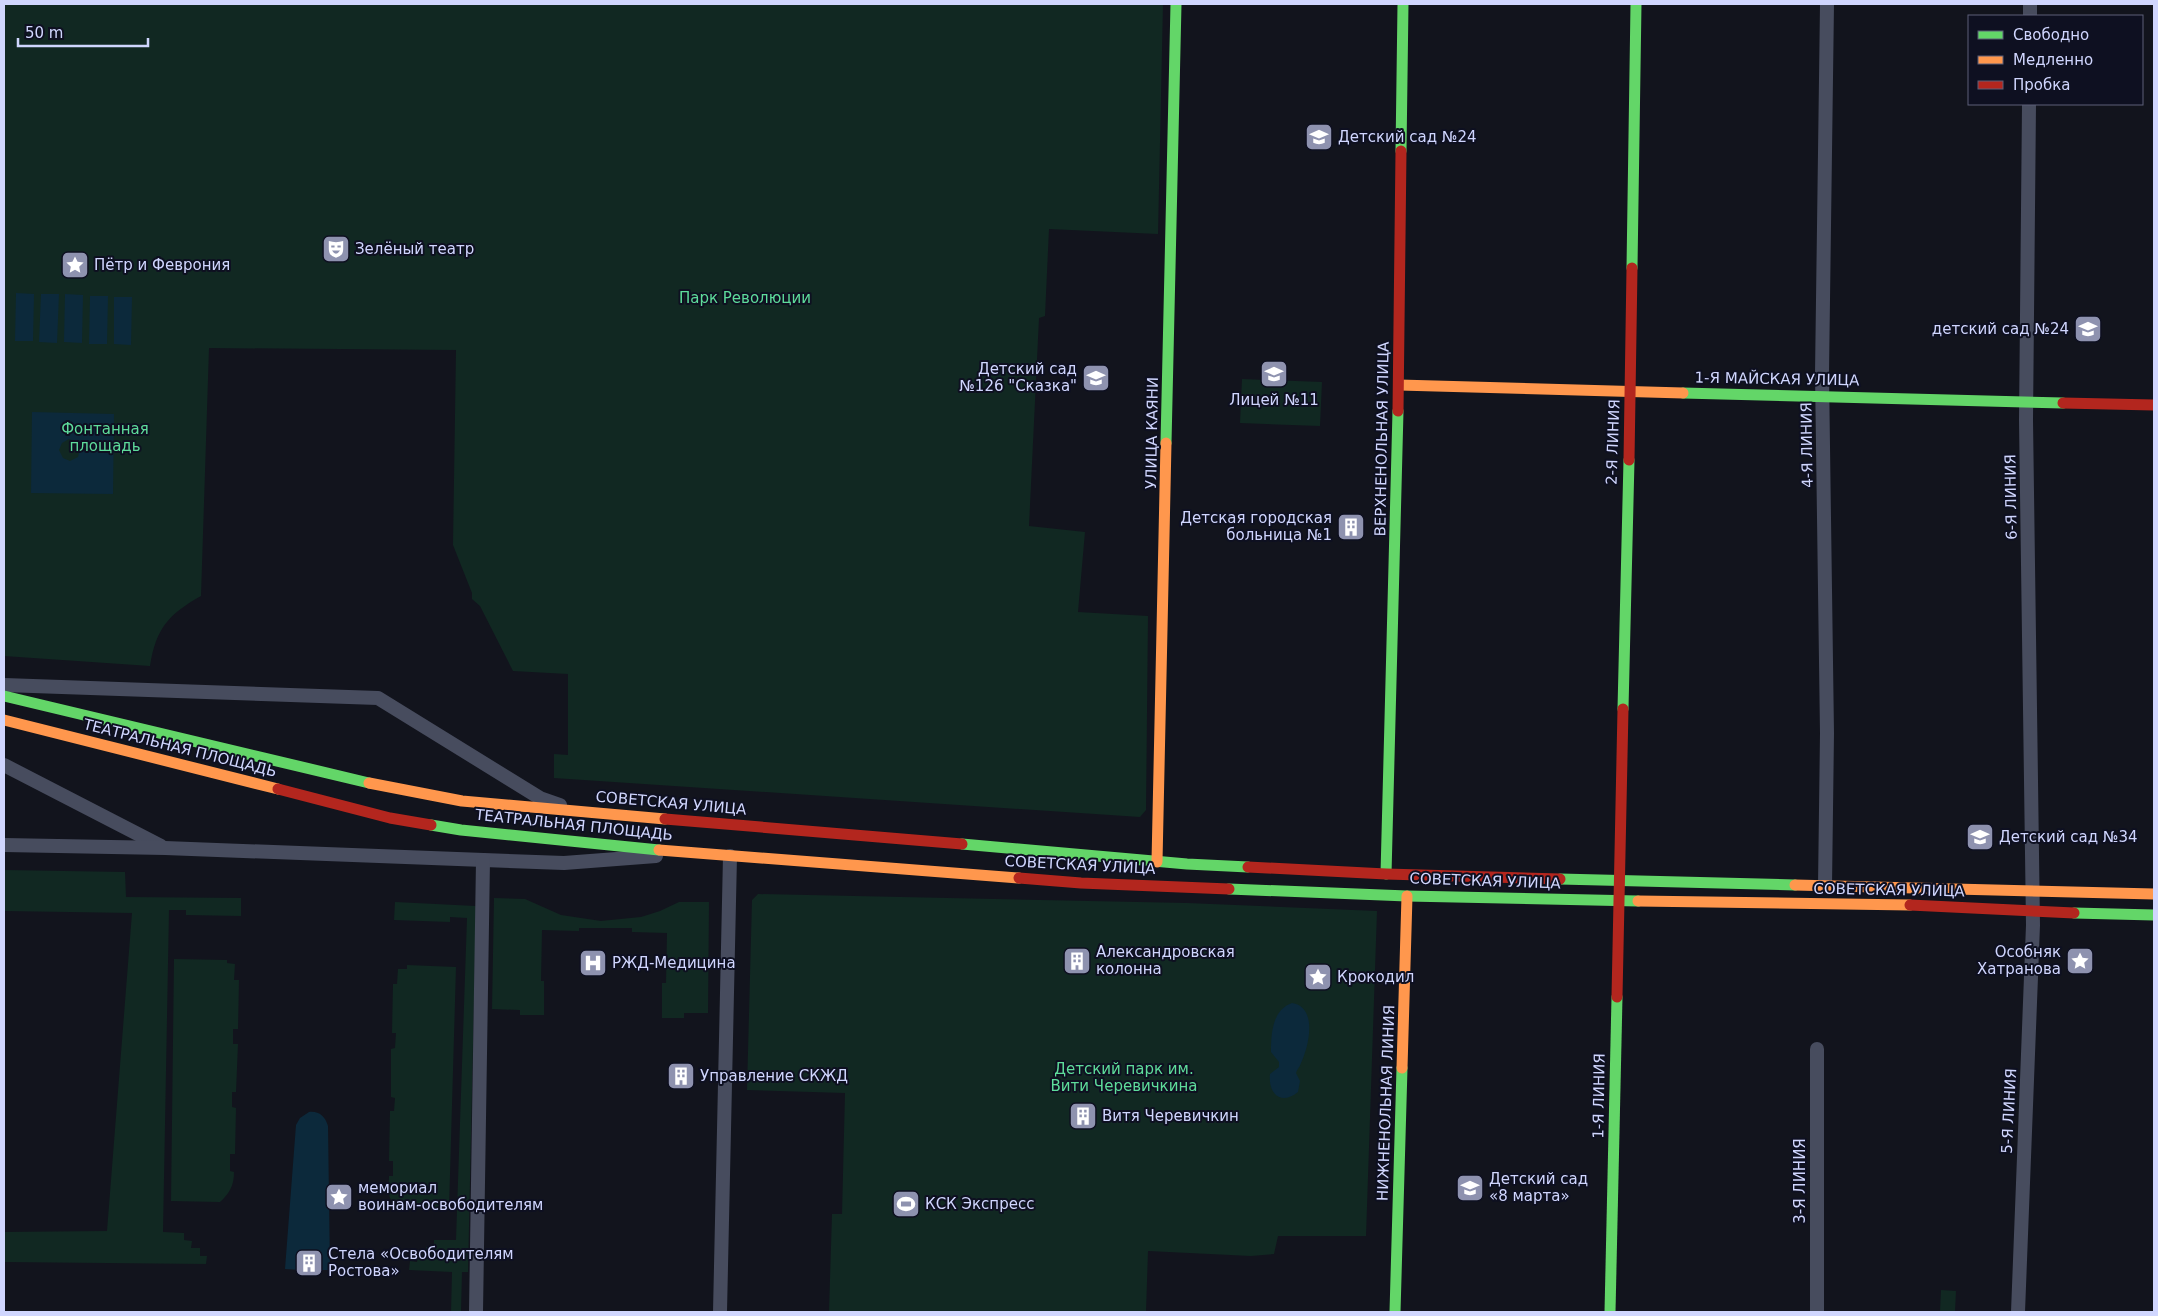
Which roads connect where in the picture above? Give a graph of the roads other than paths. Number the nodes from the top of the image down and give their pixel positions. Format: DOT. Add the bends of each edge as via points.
graph roads {
  1 [pos="1176,4"];
  2 [pos="1403,4"];
  3 [pos="1636,4"];
  4 [pos="1827,4"];
  5 [pos="2029,105"];
  6 [pos="1399,385"];
  7 [pos="1630,391"];
  8 [pos="1823,395"];
  9 [pos="2026,402"];
  10 [pos="2154,405"];
  11 [pos="4,685"];
  12 [pos="4,696"];
  13 [pos="4,720"];
  14 [pos="4,765"];
  15 [pos="580,811"];
  16 [pos="4,845"];
  17 [pos="165,848"];
  18 [pos="689,853"];
  19 [pos="730,856"];
  20 [pos="937,858"];
  21 [pos="483,860"];
  22 [pos="1157,862"];
  23 [pos="1386,874"];
  24 [pos="1619,880"];
  25 [pos="1825,886"];
  26 [pos="2033,891"];
  27 [pos="2154,894"];
  28 [pos="1407,896"];
  29 [pos="1618,901"];
  30 [pos="2033,912"];
  31 [pos="2154,915"];
  32 [pos="1817,1049"];
  33 [pos="476,1312"];
  34 [pos="720,1312"];
  35 [pos="1395,1312"];
  36 [pos="1610,1312"];
  37 [pos="1817,1312"];
  38 [pos="2018,1312"];
  1 -- 22 [label="main road, УЛИЦА КАЯНИ"];
  2 -- 6 [label="main road, ВЕРХНЕНОЛЬНАЯ УЛИЦА"];
  3 -- 7 [label="main road, 2-Я ЛИНИЯ"];
  4 -- 8 [label="street, 4-Я ЛИНИЯ"];
  5 -- 9 [label="street, 6-Я ЛИНИЯ"];
  6 -- 7 [label="main road, 1-Я МАЙСКАЯ УЛИЦА"];
  6 -- 23 [label="main road, ВЕРХНЕНОЛЬНАЯ УЛИЦА"];
  7 -- 8 [label="main road, 1-Я МАЙСКАЯ УЛИЦА"];
  7 -- 24 [label="main road, 2-Я ЛИНИЯ"];
  8 -- 9 [label="main road, 1-Я МАЙСКАЯ УЛИЦА"];
  8 -- 25 [label="street, 4-Я ЛИНИЯ" via="1827,733"];
  9 -- 10 [label="main road, 1-Я МАЙСКАЯ УЛИЦА"];
  9 -- 26 [label="street, 6-Я ЛИНИЯ"];
  11 -- 15 [label="street, ТЕАТРАЛЬНАЯ ПЛОЩАДЬ" via="378,698 540,798"];
  12 -- 15 [label="main road, ТЕАТРАЛЬНАЯ ПЛОЩАДЬ" via="387,787 462,801"];
  13 -- 18 [label="main road, ТЕАТРАЛЬНАЯ ПЛОЩАДЬ" via="390,818 461,830"];
  14 -- 17 [label="street, ТЕАТРАЛЬНАЯ ПЛОЩАДЬ"];
  15 -- 20 [label="main road, СОВЕТСКАЯ УЛИЦА"];
  16 -- 17 [label="street, ТЕАТРАЛЬНАЯ ПЛОЩАДЬ"];
  17 -- 21 [label="street, ТЕАТРАЛЬНАЯ ПЛОЩАДЬ"];
  18 -- 19 [label="main road, СОВЕТСКАЯ УЛИЦА"];
  18 -- 21 [label="street, ТЕАТРАЛЬНАЯ ПЛОЩАДЬ" via="564,863"];
  19 -- 20 [label="main road, СОВЕТСКАЯ УЛИЦА"];
  19 -- 34 [label="street"];
  20 -- 22 [label="main road, СОВЕТСКАЯ УЛИЦА"];
  20 -- 28 [label="main road, СОВЕТСКАЯ УЛИЦА" via="1080,883"];
  21 -- 33 [label="street"];
  22 -- 23 [label="main road, СОВЕТСКАЯ УЛИЦА"];
  23 -- 24 [label="main road, СОВЕТСКАЯ УЛИЦА"];
  23 -- 28 [label="main road"];
  24 -- 25 [label="main road, СОВЕТСКАЯ УЛИЦА"];
  24 -- 29 [label="main road, 1-Я ЛИНИЯ"];
  25 -- 26 [label="main road, СОВЕТСКАЯ УЛИЦА"];
  26 -- 27 [label="main road, СОВЕТСКАЯ УЛИЦА"];
  26 -- 30 [label="street"];
  28 -- 29 [label="main road, СОВЕТСКАЯ УЛИЦА"];
  28 -- 35 [label="main road, НИЖНЕНОЛЬНАЯ ЛИНИЯ"];
  29 -- 30 [label="main road, СОВЕТСКАЯ УЛИЦА" via="1920,905"];
  29 -- 36 [label="main road, 1-Я ЛИНИЯ"];
  30 -- 31 [label="main road, СОВЕТСКАЯ УЛИЦА"];
  30 -- 38 [label="street, 5-Я ЛИНИЯ"];
  32 -- 37 [label="street, 3-Я ЛИНИЯ"];
}
